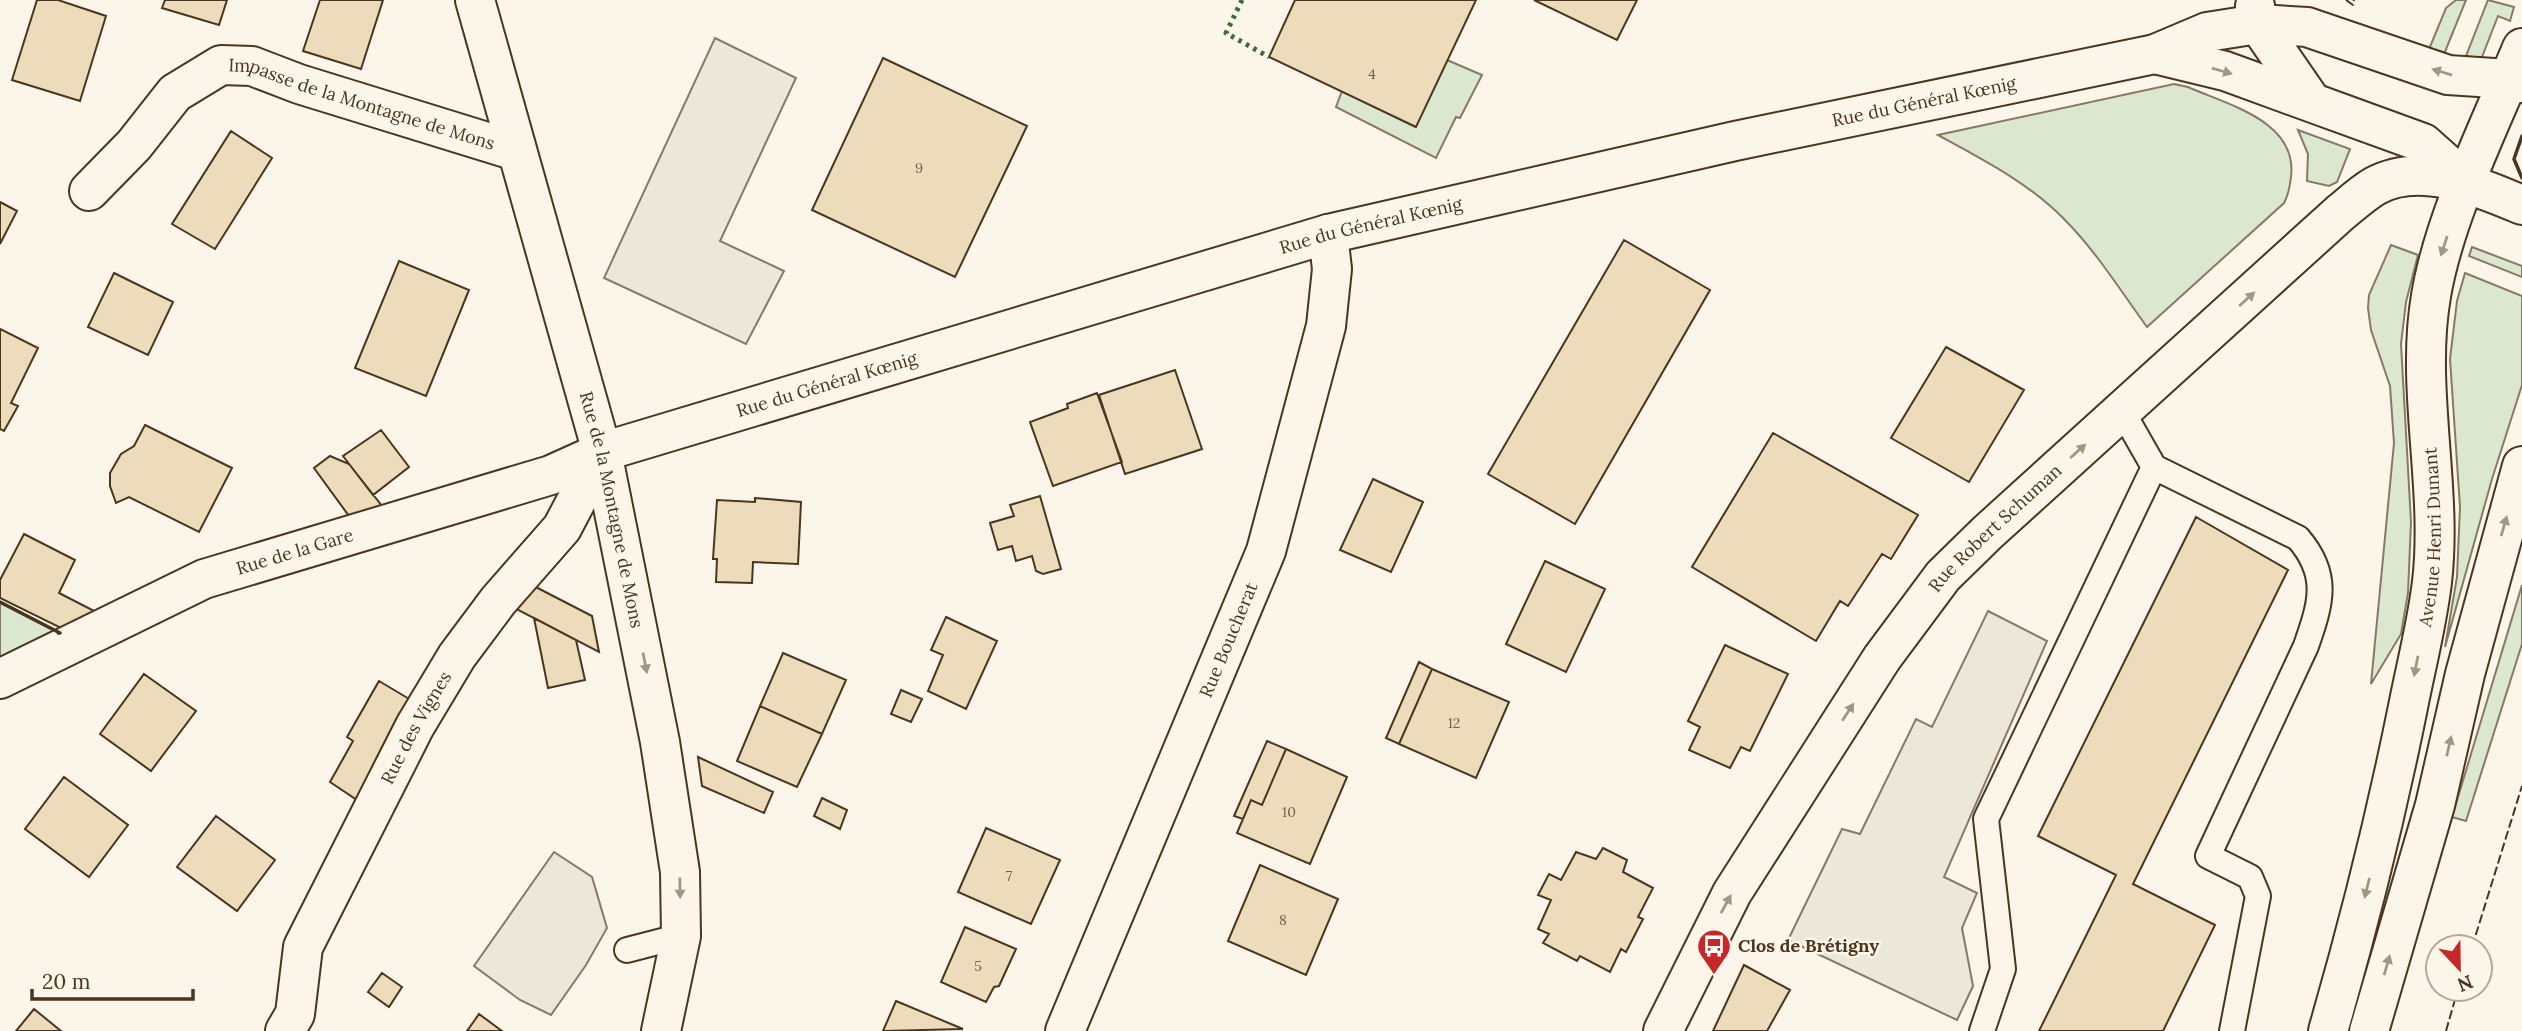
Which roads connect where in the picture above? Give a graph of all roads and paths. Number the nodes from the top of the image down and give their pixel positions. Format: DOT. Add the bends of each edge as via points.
graph roads {
  1 [pos="475,0"];
  2 [pos="2276,13"];
  3 [pos="2155,54"];
  4 [pos="2518,70"];
  5 [pos="2311,101"];
  6 [pos="516,151"];
  7 [pos="2468,183"];
  8 [pos="89,191"];
  9 [pos="2522,205"];
  10 [pos="1328,234"];
  11 [pos="2122,411"];
  12 [pos="602,452"];
  13 [pos="2522,466"];
  14 [pos="2154,467"];
  15 [pos="0,679"];
  16 [pos="681,936"];
  17 [pos="627,950"];
  18 [pos="2324,1027"];
  19 [pos="285,1031"];
  20 [pos="661,1031"];
  21 [pos="1065,1031"];
  22 [pos="1663,1031"];
  23 [pos="1982,1031"];
  24 [pos="2232,1031"];
  25 [pos="2369,1031"];
  1 -- 6 [label="street, Rue de la Montagne de Mons"];
  2 -- 3 [label="street, Rue du Général Kœnig" via="2207,32"];
  4 -- 2 [label="street, Rue du Général Kœnig, one-way" via="2448,75"];
  2 -- 5 [label="street"];
  3 -- 5 [label="street, Rue du Général Kœnig, one-way" via="2225,71"];
  3 -- 10 [label="street, Rue du Général Kœnig" via="1735,141"];
  4 -- 7 [label="street, Avenue Henri Dunant"];
  5 -- 7 [label="street, Rue du Général Kœnig" via="2423,143"];
  6 -- 8 [label="street, Impasse de la Montagne de Mons" via="252,66 221,65 175,93"];
  6 -- 12 [label="street, Rue de la Montagne de Mons"];
  7 -- 9 [label="street"];
  11 -- 7 [label="street, Rue Robert Schuman, one-way" via="2375,186 2412,176"];
  7 -- 18 [label="street, Avenue Henri Dunant, one-way" via="2440,255 2430,297 2426,353 2436,531 2432,583 2390,793"];
  10 -- 12 [label="street, Rue du Général Kœnig"];
  10 -- 21 [label="street, Rue Boucherat" via="1332,269 1326,326 1266,551"];
  11 -- 14 [label="lane"];
  22 -- 11 [label="street, Rue Robert Schuman, one-way" via="1732,893 1917,608 1987,533"];
  12 -- 15 [label="street, Rue de la Gare" via="551,475 204,579"];
  12 -- 16 [label="street, Rue de la Montagne de Mons, one-way" via="660,742 680,872"];
  12 -- 19 [label="street, Rue des Vignes" via="562,528 465,645 415,726 303,947 295,1014"];
  25 -- 13 [label="street, one-way" via="2435,805 2465,674"];
  14 -- 23 [label="lane" via="1986,819 2003,969"];
  14 -- 24 [label="lane" via="2298,538 2313,556 2320,579 2318,610 2306,646 2208,856 2250,877 2258,896"];
  16 -- 17 [label="lane"];
  16 -- 20 [label="street, Rue de la Montagne de Mons"];
}
